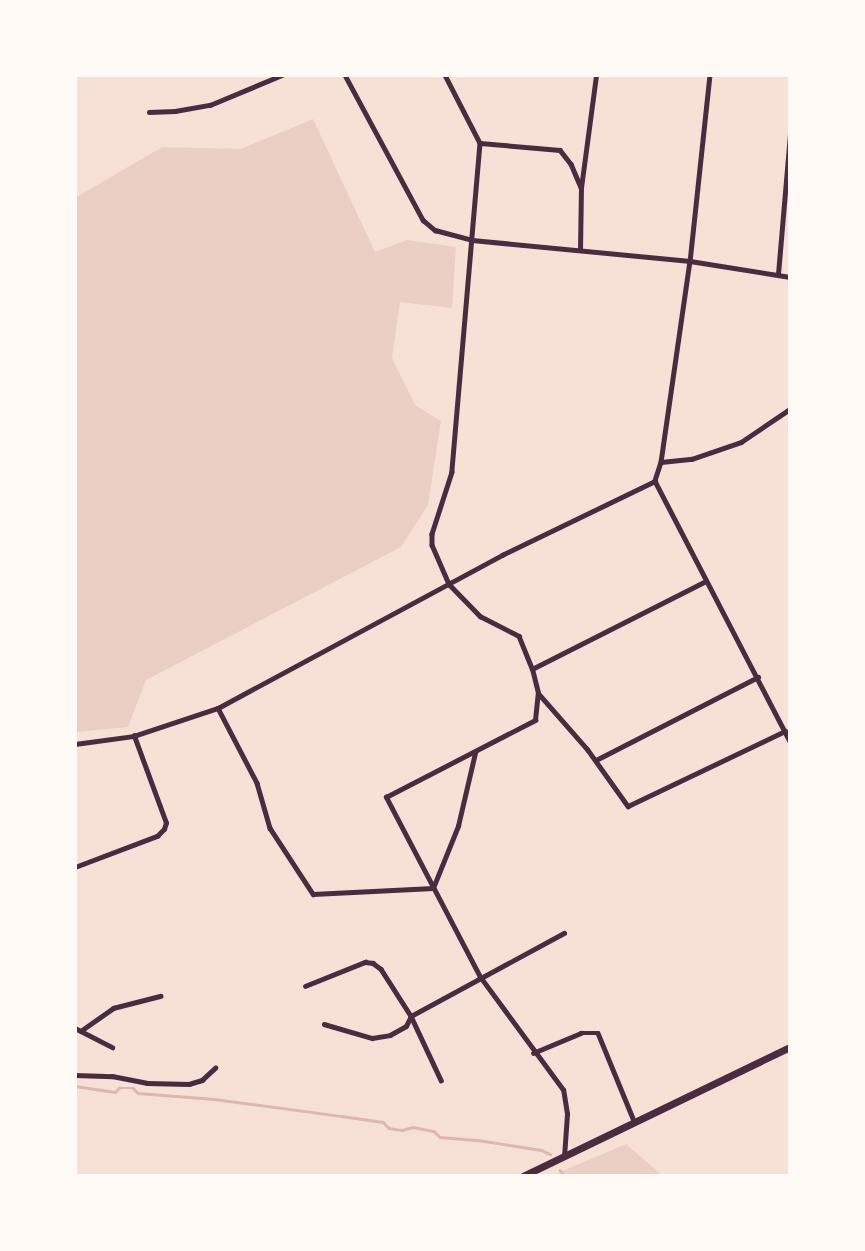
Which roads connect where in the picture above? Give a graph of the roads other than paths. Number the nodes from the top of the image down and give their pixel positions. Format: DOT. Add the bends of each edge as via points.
graph roads {
  1 [pos="282,75"];
  2 [pos="345,75"];
  3 [pos="444,75"];
  4 [pos="596,75"];
  5 [pos="710,75"];
  6 [pos="149,112"];
  7 [pos="790,135"];
  8 [pos="480,143"];
  9 [pos="581,188"];
  10 [pos="472,240"];
  11 [pos="580,250"];
  12 [pos="690,261"];
  13 [pos="778,274"];
  14 [pos="790,277"];
  15 [pos="790,410"];
  16 [pos="661,462"];
  17 [pos="655,481"];
  18 [pos="706,581"];
  19 [pos="449,584"];
  20 [pos="532,668"];
  21 [pos="758,677"];
  22 [pos="538,693"];
  23 [pos="218,708"];
  24 [pos="785,731"];
  25 [pos="134,736"];
  26 [pos="790,741"];
  27 [pos="75,744"];
  28 [pos="475,753"];
  29 [pos="596,761"];
  30 [pos="75,867"];
  31 [pos="433,888"];
  32 [pos="564,933"];
  33 [pos="480,977"];
  34 [pos="305,986"];
  35 [pos="160,996"];
  36 [pos="411,1016"];
  37 [pos="324,1024"];
  38 [pos="75,1028"];
  39 [pos="82,1030"];
  40 [pos="113,1047"];
  41 [pos="790,1047"];
  42 [pos="533,1053"];
  43 [pos="215,1068"];
  44 [pos="75,1075"];
  45 [pos="441,1080"];
  46 [pos="636,1124"];
  47 [pos="564,1157"];
  48 [pos="523,1176"];
  1 -- 6 [label="street" via="210,104"];
  2 -- 10 [label="street" via="423,220 435,230"];
  3 -- 8 [label="street"];
  4 -- 9 [label="street"];
  5 -- 12 [label="street"];
  7 -- 13 [label="street"];
  8 -- 9 [label="street" via="562,151"];
  8 -- 10 [label="street"];
  9 -- 11 [label="street"];
  10 -- 11 [label="street"];
  10 -- 19 [label="street" via="452,472 432,534 436,559"];
  11 -- 12 [label="street"];
  12 -- 13 [label="street"];
  12 -- 16 [label="street"];
  13 -- 14 [label="street"];
  15 -- 16 [label="street" via="741,442 692,460"];
  16 -- 17 [label="street"];
  17 -- 18 [label="street"];
  17 -- 19 [label="street"];
  18 -- 20 [label="street"];
  18 -- 21 [label="street"];
  19 -- 20 [label="street" via="480,616 519,636"];
  19 -- 23 [label="street"];
  20 -- 22 [label="street"];
  21 -- 24 [label="street"];
  21 -- 29 [label="street"];
  22 -- 28 [label="street" via="536,720"];
  22 -- 29 [label="street"];
  23 -- 25 [label="street"];
  23 -- 31 [label="street" via="257,783 270,828 308,890 322,895"];
  24 -- 26 [label="street"];
  24 -- 29 [label="street" via="630,806"];
  25 -- 27 [label="street"];
  25 -- 30 [label="street" via="166,823 164,829 158,836"];
  28 -- 31 [label="street" via="458,825"];
  28 -- 31 [label="street" via="386,797"];
  31 -- 33 [label="street"];
  32 -- 33 [label="street"];
  33 -- 36 [label="street"];
  33 -- 42 [label="street"];
  34 -- 36 [label="street" via="365,961 373,962"];
  35 -- 39 [label="street" via="113,1007"];
  36 -- 37 [label="street" via="406,1026 372,1038"];
  36 -- 45 [label="street"];
  38 -- 39 [label="street"];
  39 -- 40 [label="street"];
  41 -- 46 [label="main road"];
  42 -- 46 [label="street" via="581,1033 597,1033"];
  42 -- 47 [label="street" via="558,1081 567,1102"];
  43 -- 44 [label="street" via="189,1084"];
  46 -- 47 [label="main road"];
  47 -- 48 [label="main road"];
}
